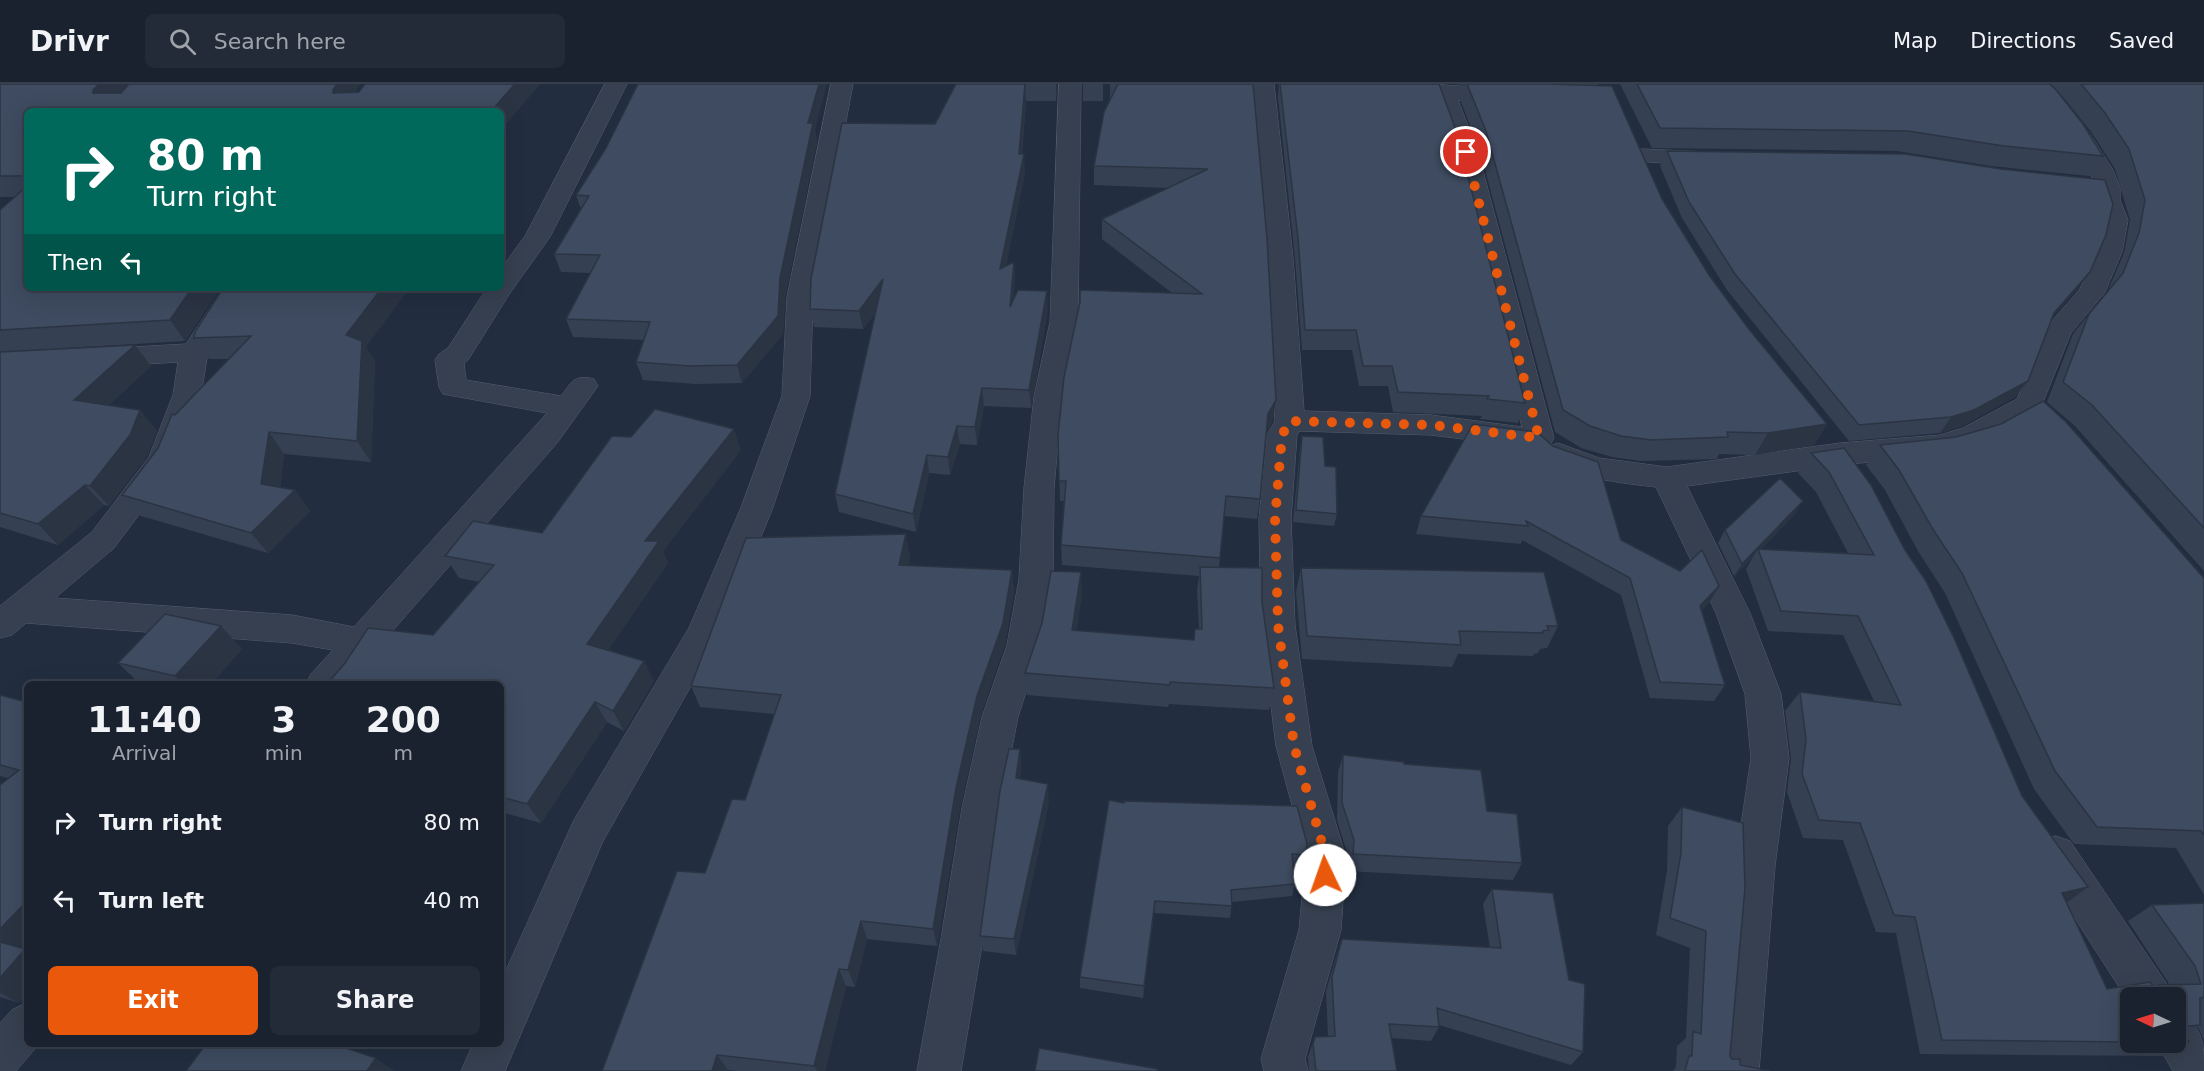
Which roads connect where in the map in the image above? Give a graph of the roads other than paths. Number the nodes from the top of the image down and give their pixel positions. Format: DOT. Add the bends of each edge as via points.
graph roads {
  1 [pos="616,84"];
  2 [pos="842,84"];
  3 [pos="1070,84"];
  4 [pos="2032,84"];
  5 [pos="1264,86"];
  6 [pos="1443,89"];
  7 [pos="1377,91"];
  8 [pos="1525,96"];
  9 [pos="1629,127"];
  10 [pos="1642,156"];
  11 [pos="1730,159"];
  12 [pos="1655,188"];
  13 [pos="504,284"];
  14 [pos="235,291"];
  15 [pos="499,291"];
  16 [pos="194,352"];
  17 [pos="68,359"];
  18 [pos="2029,405"];
  19 [pos="1290,421"];
  20 [pos="1817,426"];
  21 [pos="2053,427"];
  22 [pos="1539,438"];
  23 [pos="1840,454"];
  24 [pos="1667,478"];
  25 [pos="1859,481"];
  26 [pos="10,617"];
  27 [pos="360,642"];
  28 [pos="327,681"];
  29 [pos="2038,829"];
  30 [pos="2144,987"];
  31 [pos="504,1023"];
  32 [pos="24,1028"];
  33 [pos="494,1047"];
  34 [pos="2186,1052"];
  35 [pos="0,1055"];
  36 [pos="483,1071"];
  37 [pos="939,1071"];
  38 [pos="1286,1071"];
  39 [pos="1737,1071"];
  40 [pos="2198,1071"];
  1 -- 13 [label="street" via="537,237"];
  2 -- 31 [label="street" via="800,297 796,396 756,510 704,633 588,832"];
  3 -- 37 [label="street" via="1064,322 1048,397 1036,579 1024,645 1000,717 981,808"];
  4 -- 18 [label="street" via="2082,139 2101,170 2097,187 2108,200 2116,220 2109,252 2092,292 2058,330"];
  5 -- 19 [label="street"];
  6 -- 7 [label="street"];
  6 -- 8 [label="street"];
  6 -- 22 [label="street" via="1466,152"];
  9 -- 10 [label="street"];
  10 -- 11 [label="street"];
  10 -- 12 [label="street"];
  14 -- 16 [label="street"];
  15 -- 27 [label="street" via="458,354 449,360 453,387 576,396 546,436"];
  16 -- 17 [label="street"];
  16 -- 26 [label="street" via="187,395 162,459 103,540"];
  18 -- 21 [label="street"];
  18 -- 23 [label="street" via="1974,435 1940,445"];
  19 -- 22 [label="street" via="1431,425"];
  19 -- 38 [label="street" via="1282,435 1275,519 1278,625 1294,746 1326,857 1320,930 1283,1059"];
  20 -- 23 [label="street"];
  22 -- 24 [label="street" via="1558,454 1595,468"];
  23 -- 24 [label="street"];
  23 -- 25 [label="street"];
  24 -- 39 [label="street" via="1733,613 1763,694 1770,758 1755,866"];
  26 -- 27 [label="street" via="292,629"];
  27 -- 28 [label="street"];
  29 -- 30 [label="street"];
  32 -- 35 [label="street"];
  33 -- 36 [label="street"];
  34 -- 40 [label="street"];
}
